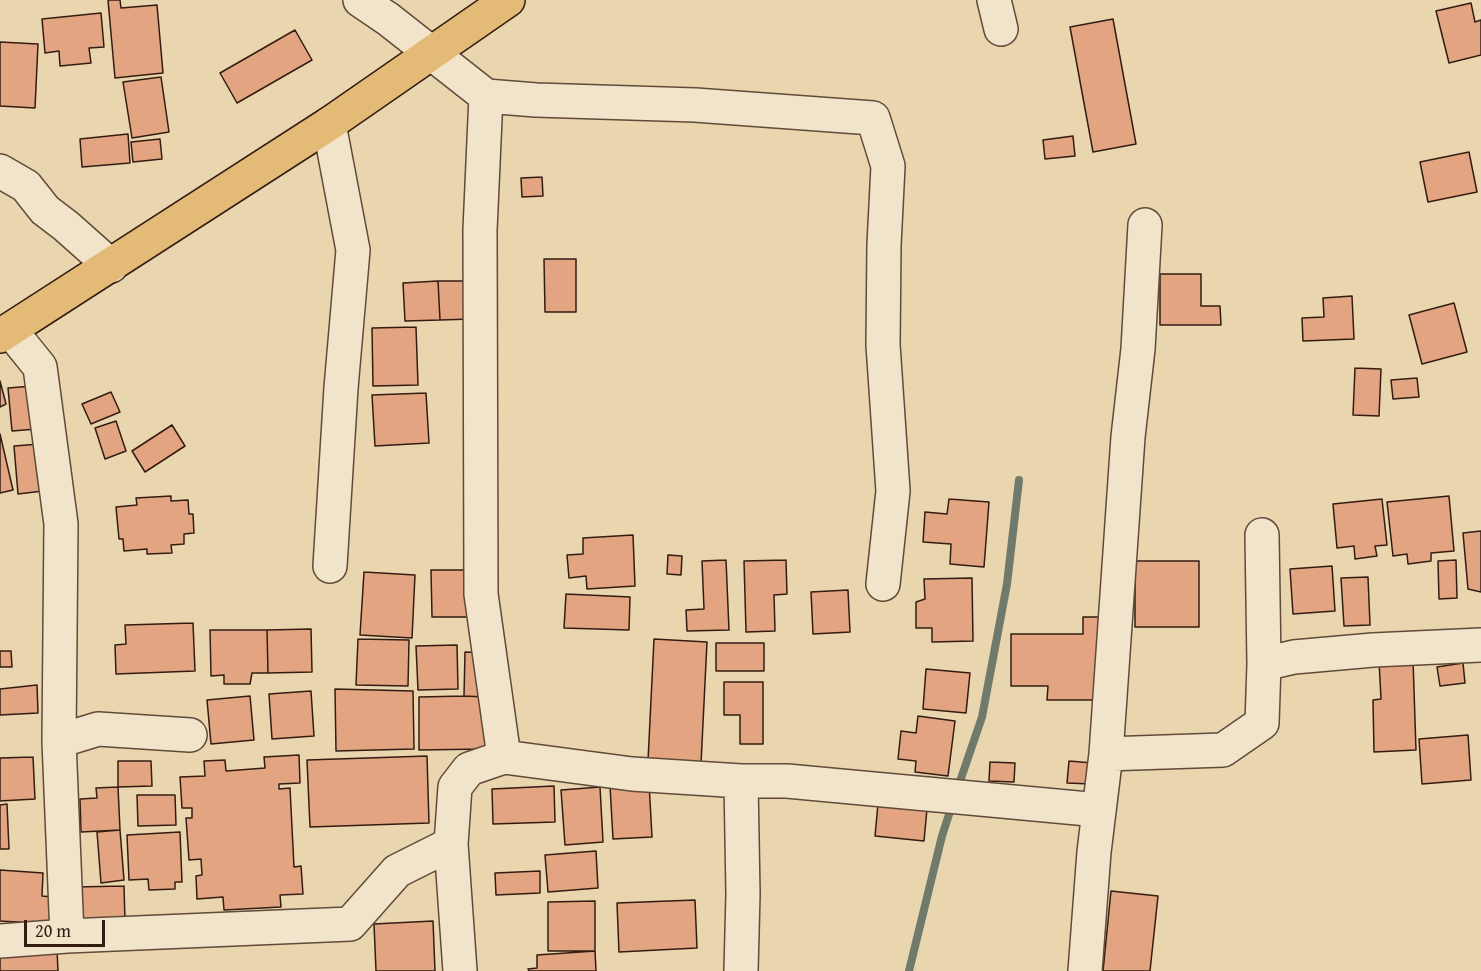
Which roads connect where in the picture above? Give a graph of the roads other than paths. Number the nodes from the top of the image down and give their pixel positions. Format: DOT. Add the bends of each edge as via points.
graph roads {
  1 [pos="360,0"];
  2 [pos="494,4"];
  3 [pos="432,54"];
  4 [pos="486,96"];
  5 [pos="329,124"];
  6 [pos="0,171"];
  7 [pos="1145,225"];
  8 [pos="111,266"];
  9 [pos="5,333"];
  10 [pos="1262,535"];
  11 [pos="330,566"];
  12 [pos="883,584"];
  13 [pos="1481,645"];
  14 [pos="1264,664"];
  15 [pos="190,735"];
  16 [pos="58,741"];
  17 [pos="1106,754"];
  18 [pos="504,757"];
  19 [pos="741,781"];
  20 [pos="1099,810"];
  21 [pos="451,844"];
  22 [pos="67,936"];
  23 [pos="0,941"];
  24 [pos="460,971"];
  25 [pos="741,971"];
  26 [pos="1085,971"];
  1 -- 3 [label="street"];
  2 -- 3 [label="main road"];
  3 -- 4 [label="street"];
  3 -- 5 [label="main road"];
  4 -- 12 [label="street" via="873,118 888,166 883,345 893,491"];
  4 -- 18 [label="street" via="480,230 481,594"];
  5 -- 8 [label="main road"];
  5 -- 11 [label="street" via="353,250"];
  6 -- 8 [label="street" via="26,186 45,210"];
  7 -- 17 [label="street"];
  8 -- 9 [label="main road"];
  9 -- 16 [label="street" via="40,367 61,524"];
  10 -- 14 [label="street"];
  13 -- 14 [label="street" via="1373,650 1294,657"];
  14 -- 17 [label="street" via="1262,723 1224,750"];
  15 -- 16 [label="street" via="98,729"];
  16 -- 22 [label="street"];
  17 -- 20 [label="street"];
  18 -- 19 [label="street" via="632,774"];
  18 -- 21 [label="street" via="469,770 455,787"];
  19 -- 20 [label="street" via="787,781"];
  19 -- 25 [label="street"];
  20 -- 26 [label="street"];
  21 -- 22 [label="street" via="397,871 350,924"];
  21 -- 24 [label="street"];
  22 -- 23 [label="street"];
}
